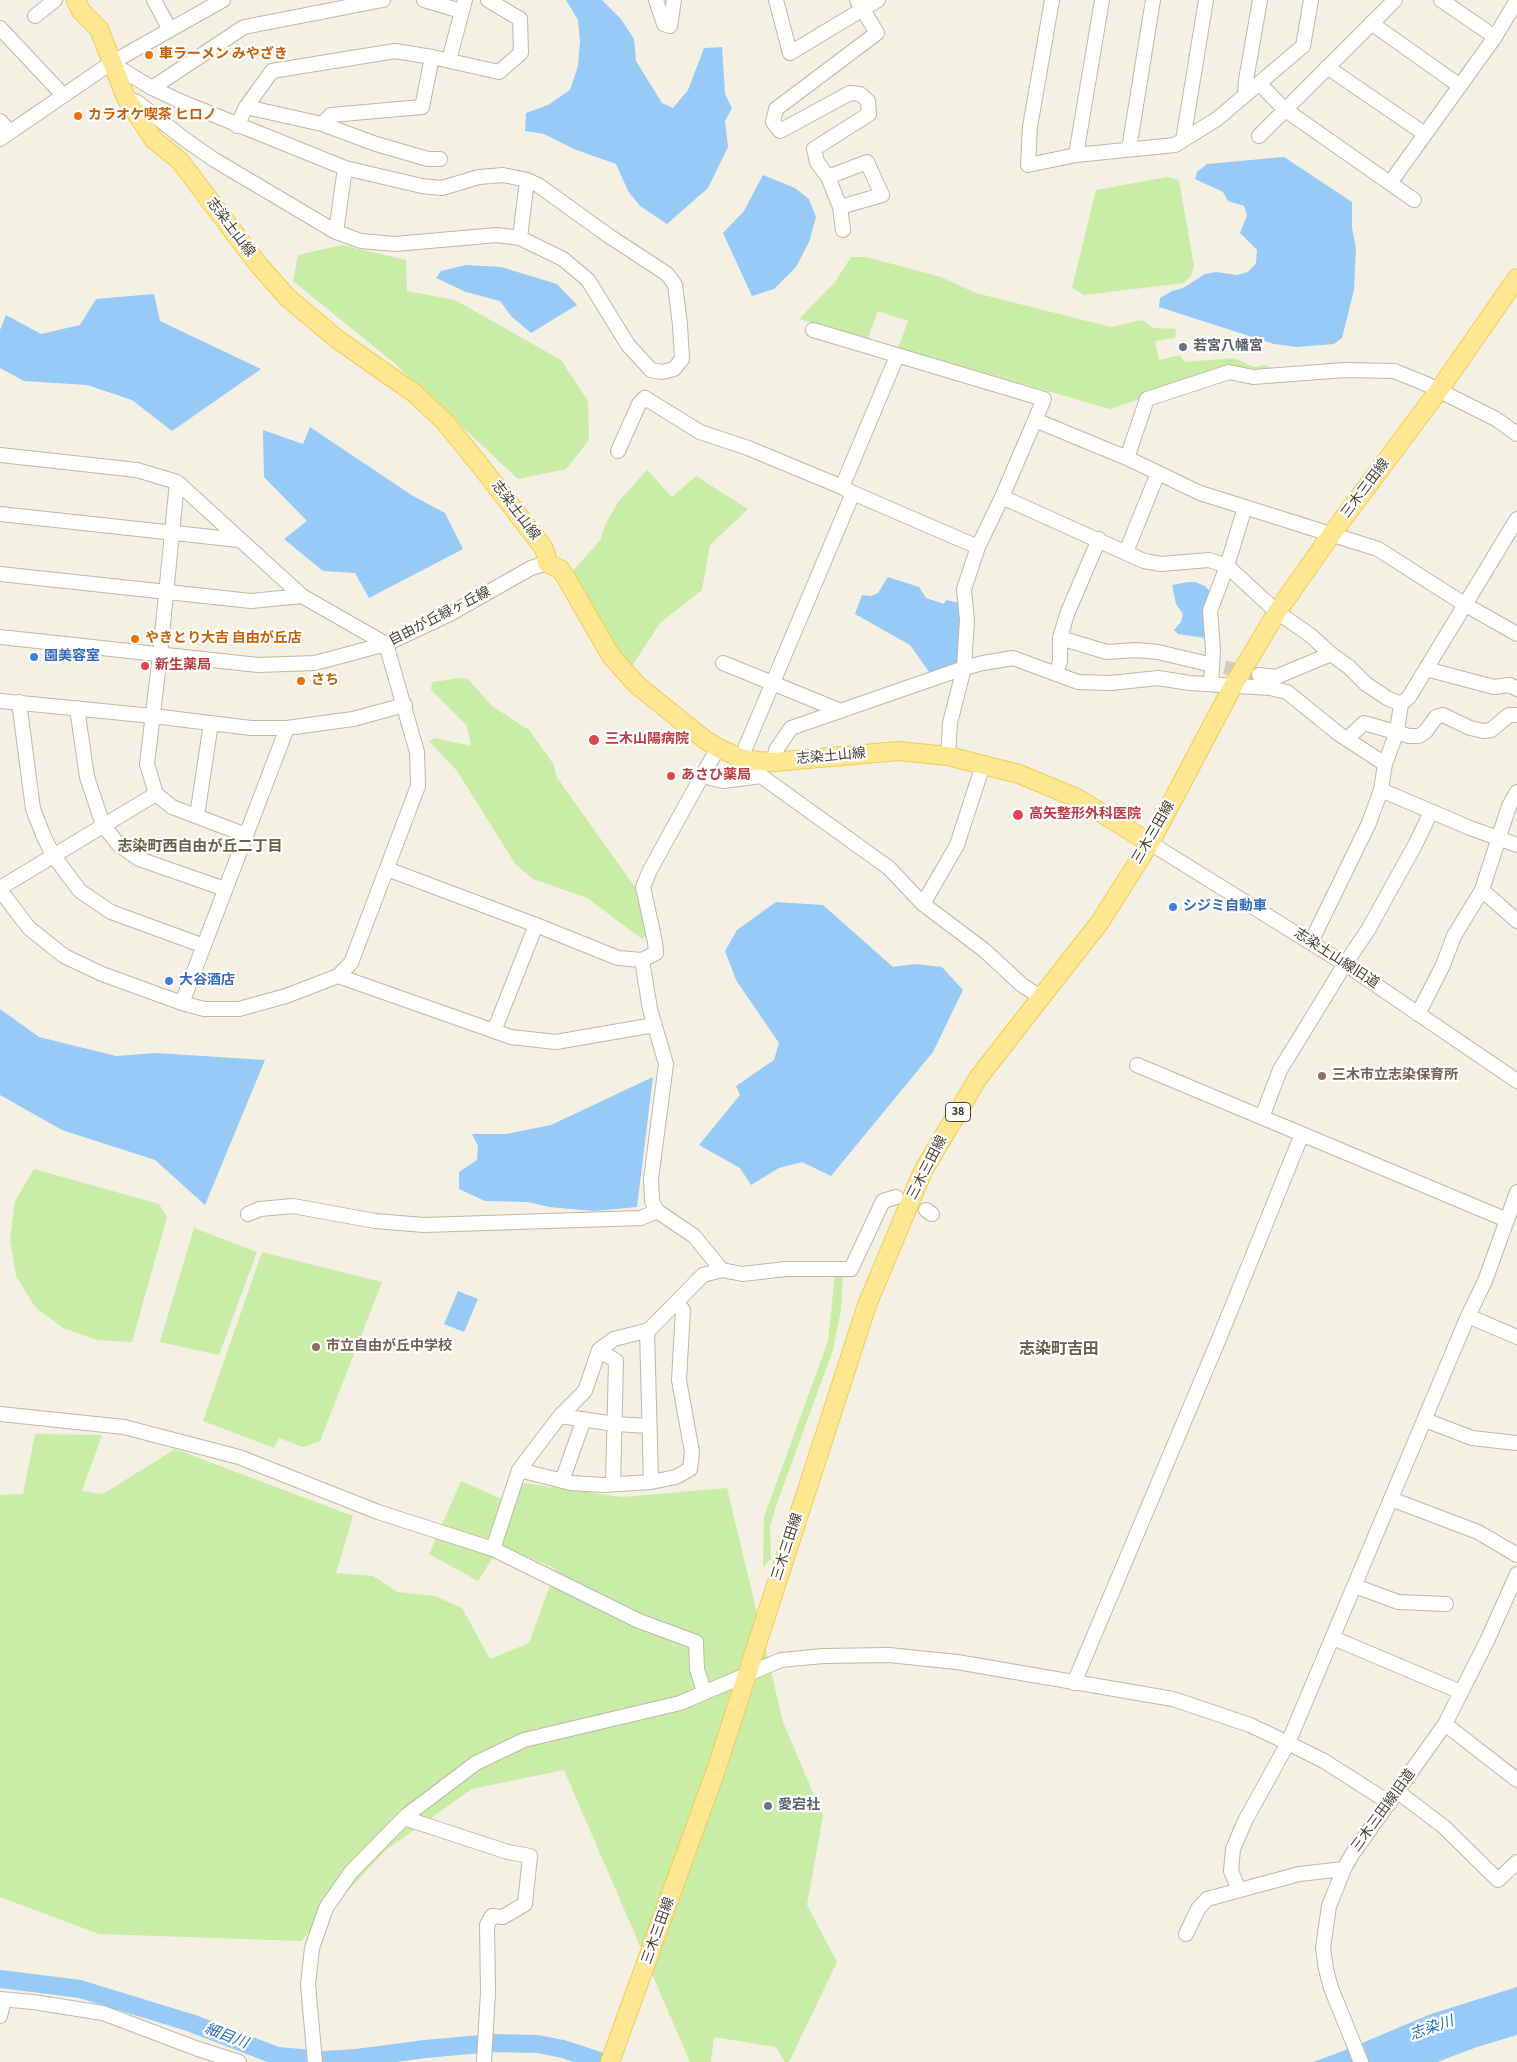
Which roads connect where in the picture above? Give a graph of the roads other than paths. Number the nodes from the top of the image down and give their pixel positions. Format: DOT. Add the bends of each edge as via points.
graph roads {
  1 [pos="55,0"];
  2 [pos="76,0"];
  3 [pos="154,0"];
  4 [pos="222,0"];
  5 [pos="383,0"];
  6 [pos="424,0"];
  7 [pos="488,0"];
  8 [pos="656,0"];
  9 [pos="674,0"];
  10 [pos="878,0"];
  11 [pos="1052,0"];
  12 [pos="1102,0"];
  13 [pos="1153,0"];
  14 [pos="1206,0"];
  15 [pos="1260,0"];
  16 [pos="1311,0"];
  17 [pos="1395,0"];
  18 [pos="1441,0"];
  19 [pos="1517,0"];
  20 [pos="778,1"];
  21 [pos="860,4"];
  22 [pos="463,6"];
  23 [pos="35,16"];
  24 [pos="1372,23"];
  25 [pos="0,28"];
  26 [pos="170,30"];
  27 [pos="1495,37"];
  28 [pos="432,57"];
  29 [pos="449,60"];
  30 [pos="111,63"];
  31 [pos="1327,67"];
  32 [pos="1260,84"];
  33 [pos="1460,86"];
  34 [pos="152,88"];
  35 [pos="63,95"];
  36 [pos="1245,95"];
  37 [pos="126,98"];
  38 [pos="246,107"];
  39 [pos="1284,109"];
  40 [pos="0,121"];
  41 [pos="322,124"];
  42 [pos="237,126"];
  43 [pos="1425,134"];
  44 [pos="5,136"];
  45 [pos="1259,136"];
  46 [pos="1183,140"];
  47 [pos="1128,150"];
  48 [pos="1076,155"];
  49 [pos="440,159"];
  50 [pos="344,168"];
  51 [pos="828,177"];
  52 [pos="527,180"];
  53 [pos="1390,183"];
  54 [pos="1414,200"];
  55 [pos="840,207"];
  56 [pos="843,230"];
  57 [pos="336,232"];
  58 [pos="520,238"];
  59 [pos="1517,278"];
  60 [pos="813,330"];
  61 [pos="897,356"];
  62 [pos="1439,390"];
  63 [pos="1035,420"];
  64 [pos="1517,434"];
  65 [pos="618,451"];
  66 [pos="0,455"];
  67 [pos="1127,458"];
  68 [pos="1158,473"];
  69 [pos="177,482"];
  70 [pos="847,490"];
  71 [pos="1002,497"];
  72 [pos="1245,507"];
  73 [pos="0,514"];
  74 [pos="1517,519"];
  75 [pos="172,531"];
  76 [pos="1331,535"];
  77 [pos="1099,539"];
  78 [pos="239,540"];
  79 [pos="978,547"];
  80 [pos="1126,552"];
  81 [pos="547,563"];
  82 [pos="1228,566"];
  83 [pos="0,574"];
  84 [pos="166,591"];
  85 [pos="302,596"];
  86 [pos="1464,604"];
  87 [pos="1277,612"];
  88 [pos="1517,634"];
  89 [pos="0,637"];
  90 [pos="1060,638"];
  91 [pos="386,644"];
  92 [pos="1331,654"];
  93 [pos="160,655"];
  94 [pos="723,663"];
  95 [pos="1204,663"];
  96 [pos="964,668"];
  97 [pos="1426,669"];
  98 [pos="1056,674"];
  99 [pos="1259,675"];
  100 [pos="774,682"];
  101 [pos="1211,683"];
  102 [pos="1233,686"];
  103 [pos="1517,689"];
  104 [pos="0,701"];
  105 [pos="18,702"];
  106 [pos="1401,704"];
  107 [pos="405,706"];
  108 [pos="77,708"];
  109 [pos="840,711"];
  110 [pos="1517,715"];
  111 [pos="154,716"];
  112 [pos="211,723"];
  113 [pos="286,728"];
  114 [pos="1397,731"];
  115 [pos="1347,739"];
  116 [pos="718,748"];
  117 [pos="948,756"];
  118 [pos="741,758"];
  119 [pos="1385,764"];
  120 [pos="983,765"];
  121 [pos="764,766"];
  122 [pos="702,776"];
  123 [pos="1381,790"];
  124 [pos="1517,792"];
  125 [pos="156,794"];
  126 [pos="1431,812"];
  127 [pos="197,816"];
  128 [pos="103,826"];
  129 [pos="246,835"];
  130 [pos="1499,839"];
  131 [pos="1150,843"];
  132 [pos="1517,845"];
  133 [pos="53,855"];
  134 [pos="387,869"];
  135 [pos="0,889"];
  136 [pos="225,890"];
  137 [pos="1482,890"];
  138 [pos="922,904"];
  139 [pos="1517,921"];
  140 [pos="536,924"];
  141 [pos="1311,942"];
  142 [pos="204,946"];
  143 [pos="642,960"];
  144 [pos="1345,964"];
  145 [pos="338,976"];
  146 [pos="1042,998"];
  147 [pos="182,1003"];
  148 [pos="1418,1014"];
  149 [pos="654,1025"];
  150 [pos="494,1032"];
  151 [pos="1136,1064"];
  152 [pos="1517,1081"];
  153 [pos="1262,1117"];
  154 [pos="1302,1134"];
  155 [pos="1517,1192"];
  156 [pos="896,1197"];
  157 [pos="657,1211"];
  158 [pos="248,1214"];
  159 [pos="1507,1220"];
  160 [pos="722,1270"];
  161 [pos="676,1302"];
  162 [pos="1468,1316"];
  163 [pos="646,1330"];
  164 [pos="1517,1337"];
  165 [pos="599,1350"];
  166 [pos="0,1414"];
  167 [pos="560,1416"];
  168 [pos="584,1419"];
  169 [pos="1425,1420"];
  170 [pos="614,1424"];
  171 [pos="649,1426"];
  172 [pos="1517,1442"];
  173 [pos="519,1470"];
  174 [pos="562,1481"];
  175 [pos="651,1482"];
  176 [pos="613,1484"];
  177 [pos="1391,1499"];
  178 [pos="493,1549"];
  179 [pos="1517,1555"];
  180 [pos="1517,1574"];
  181 [pos="1355,1586"];
  182 [pos="1446,1604"];
  183 [pos="1333,1638"];
  184 [pos="748,1673"];
  185 [pos="1074,1683"];
  186 [pos="704,1692"];
  187 [pos="1461,1692"];
  188 [pos="1445,1724"];
  189 [pos="1288,1743"];
  190 [pos="1517,1780"];
  191 [pos="1394,1798"];
  192 [pos="404,1818"];
  193 [pos="1517,1862"];
  194 [pos="1344,1870"];
  195 [pos="1239,1890"];
  196 [pos="1186,1934"];
  197 [pos="2,1999"];
  198 [pos="0,2016"];
  199 [pos="314,2057"];
  200 [pos="611,2059"];
  201 [pos="485,2061"];
  202 [pos="239,2062"];
  203 [pos="1361,2062"];
  1 -- 23 [label="street"];
  2 -- 30 [label="main road, 志染土山線" via="81,11 99,29"];
  3 -- 26 [label="street"];
  4 -- 26 [label="street"];
  5 -- 34 [label="street" via="244,27"];
  6 -- 22 [label="street"];
  7 -- 29 [label="street" via="520,18 521,53 500,72"];
  8 -- 9 [label="street" via="664,24 670,26"];
  10 -- 21 [label="street"];
  11 -- 48 [label="street" via="1030,127 1028,165"];
  12 -- 48 [label="street"];
  13 -- 47 [label="street"];
  14 -- 46 [label="street"];
  15 -- 36 [label="street"];
  16 -- 32 [label="street" via="1303,46"];
  17 -- 24 [label="street"];
  18 -- 27 [label="street"];
  19 -- 27 [label="street"];
  20 -- 21 [label="street" via="790,53"];
  21 -- 51 [label="street" via="877,33 776,109 773,122 780,131 850,92 860,94 868,101 869,114 814,149 817,162"];
  22 -- 29 [label="street"];
  24 -- 31 [label="street"];
  24 -- 33 [label="street"];
  25 -- 35 [label="street"];
  26 -- 30 [label="street"];
  27 -- 33 [label="street"];
  28 -- 29 [label="street"];
  28 -- 38 [label="street" via="395,51 272,71"];
  28 -- 41 [label="street" via="422,107 331,115"];
  30 -- 34 [label="street"];
  30 -- 35 [label="street"];
  30 -- 37 [label="main road, 志染土山線"];
  31 -- 39 [label="street"];
  31 -- 43 [label="street"];
  32 -- 36 [label="street"];
  32 -- 39 [label="street"];
  33 -- 43 [label="street"];
  34 -- 42 [label="street"];
  35 -- 44 [label="street"];
  36 -- 46 [label="street" via="1217,119"];
  37 -- 57 [label="street" via="137,102 214,159"];
  37 -- 81 [label="main road, 志染土山線" via="154,140 180,161 257,263 288,298 337,339 414,393 444,421 543,547"];
  38 -- 41 [label="street"];
  38 -- 42 [label="street"];
  39 -- 45 [label="street"];
  39 -- 53 [label="street"];
  40 -- 44 [label="street"];
  41 -- 49 [label="street" via="428,160"];
  42 -- 50 [label="street"];
  43 -- 53 [label="street"];
  46 -- 47 [label="street" via="1175,145"];
  47 -- 48 [label="street"];
  50 -- 52 [label="street" via="442,188 479,177 503,175"];
  50 -- 57 [label="street"];
  51 -- 55 [label="street"];
  51 -- 55 [label="street" via="867,162 882,195"];
  52 -- 58 [label="street"];
  52 -- 58 [label="street" via="667,274 675,285 682,359 674,369 651,370 628,345 588,280 563,260"];
  53 -- 54 [label="street"];
  55 -- 56 [label="street"];
  57 -- 58 [label="street" via="361,241 395,244 497,235"];
  59 -- 62 [label="main road, 三木三田線 / 38"];
  60 -- 61 [label="street"];
  61 -- 63 [label="street" via="1044,398"];
  61 -- 70 [label="street"];
  62 -- 64 [label="street" via="1496,419"];
  62 -- 67 [label="street" via="1394,371 1345,370 1253,377 1229,372 1147,399"];
  62 -- 76 [label="main road, 三木三田線 / 38"];
  63 -- 67 [label="street"];
  63 -- 71 [label="street"];
  65 -- 70 [label="street" via="639,404 646,398 700,432 748,448"];
  66 -- 69 [label="street" via="137,470"];
  67 -- 68 [label="street"];
  68 -- 72 [label="street" via="1200,493"];
  68 -- 80 [label="street"];
  69 -- 75 [label="street"];
  69 -- 78 [label="street"];
  70 -- 79 [label="street"];
  70 -- 100 [label="street"];
  71 -- 77 [label="street"];
  71 -- 79 [label="street"];
  72 -- 76 [label="street"];
  72 -- 82 [label="street"];
  73 -- 75 [label="street"];
  74 -- 86 [label="street"];
  75 -- 78 [label="street"];
  75 -- 84 [label="street"];
  76 -- 86 [label="street" via="1378,549"];
  76 -- 87 [label="main road, 三木三田線 / 38"];
  77 -- 80 [label="street"];
  77 -- 90 [label="street"];
  78 -- 85 [label="street"];
  79 -- 96 [label="street" via="964,588 967,620"];
  80 -- 82 [label="street" via="1144,561 1161,564 1209,560"];
  81 -- 91 [label="street, 自由が丘緑ヶ丘線" via="531,568 448,615"];
  81 -- 116 [label="main road, 志染土山線" via="560,569 565,576 623,671 636,685"];
  82 -- 87 [label="street"];
  82 -- 101 [label="street" via="1210,611"];
  83 -- 84 [label="street"];
  84 -- 85 [label="street" via="251,600"];
  84 -- 93 [label="street"];
  85 -- 91 [label="street"];
  86 -- 88 [label="street"];
  86 -- 97 [label="street"];
  87 -- 92 [label="street"];
  87 -- 102 [label="main road, 三木三田線 / 38"];
  89 -- 93 [label="street, 自由が丘緑ヶ丘線"];
  90 -- 95 [label="street" via="1107,652 1158,652"];
  90 -- 98 [label="street" via="1060,661"];
  91 -- 93 [label="street, 自由が丘緑ヶ丘線" via="314,663 296,664 258,665"];
  91 -- 107 [label="street"];
  92 -- 99 [label="street" via="1276,677"];
  92 -- 106 [label="street" via="1366,684"];
  93 -- 111 [label="street"];
  94 -- 100 [label="street"];
  96 -- 98 [label="street" via="1013,658"];
  96 -- 109 [label="street"];
  96 -- 117 [label="street" via="950,723"];
  97 -- 103 [label="street" via="1494,687 1510,684"];
  97 -- 106 [label="street"];
  98 -- 101 [label="street" via="1078,682 1111,683 1158,678"];
  100 -- 109 [label="street"];
  100 -- 118 [label="street"];
  101 -- 102 [label="street"];
  102 -- 115 [label="street" via="1287,692"];
  102 -- 131 [label="main road, 三木三田線 / 38"];
  104 -- 105 [label="street"];
  105 -- 108 [label="street"];
  105 -- 133 [label="street" via="33,809"];
  106 -- 114 [label="street"];
  107 -- 113 [label="street" via="353,719"];
  107 -- 134 [label="street" via="417,752 418,786"];
  108 -- 111 [label="street"];
  108 -- 128 [label="street" via="87,777"];
  109 -- 121 [label="street" via="791,728"];
  110 -- 114 [label="street" via="1509,715 1491,730 1484,731 1443,715 1436,717 1419,736"];
  111 -- 112 [label="street"];
  111 -- 125 [label="street" via="147,764"];
  112 -- 113 [label="street"];
  112 -- 127 [label="street"];
  113 -- 129 [label="street"];
  114 -- 115 [label="street" via="1364,723"];
  114 -- 119 [label="street"];
  115 -- 119 [label="street"];
  116 -- 118 [label="main road, 志染土山線"];
  116 -- 122 [label="street"];
  117 -- 120 [label="main road, 志染土山線"];
  117 -- 121 [label="main road, 志染土山線" via="898,751"];
  118 -- 121 [label="main road, 志染土山線"];
  119 -- 123 [label="street"];
  120 -- 131 [label="main road, 志染土山線" via="1019,774 1078,798"];
  120 -- 138 [label="street" via="957,845"];
  121 -- 122 [label="street" via="723,781"];
  121 -- 138 [label="street" via="889,868"];
  122 -- 143 [label="street" via="643,887 656,953"];
  123 -- 126 [label="street"];
  123 -- 141 [label="street" via="1370,823"];
  124 -- 130 [label="street"];
  125 -- 127 [label="street" via="172,807"];
  125 -- 128 [label="street"];
  126 -- 130 [label="street"];
  126 -- 144 [label="street" via="1368,930"];
  127 -- 129 [label="street"];
  128 -- 133 [label="street"];
  128 -- 136 [label="street" via="118,844 139,859"];
  129 -- 136 [label="street"];
  130 -- 132 [label="street"];
  130 -- 137 [label="street"];
  131 -- 141 [label="street, 志染土山線旧道"];
  131 -- 146 [label="main road, 三木三田線 / 38" via="1100,922"];
  133 -- 135 [label="street"];
  133 -- 142 [label="street" via="80,891 111,912"];
  134 -- 140 [label="street"];
  134 -- 145 [label="street" via="351,963"];
  135 -- 147 [label="street" via="29,928 64,956 102,974"];
  136 -- 142 [label="street"];
  137 -- 139 [label="street"];
  137 -- 148 [label="street" via="1454,936"];
  138 -- 146 [label="street"];
  140 -- 143 [label="street" via="618,958"];
  140 -- 150 [label="street"];
  141 -- 144 [label="street, 志染土山線旧道"];
  142 -- 147 [label="street"];
  143 -- 149 [label="street"];
  144 -- 148 [label="street, 志染土山線旧道"];
  144 -- 153 [label="street" via="1280,1070"];
  145 -- 147 [label="street" via="286,996 239,1009 204,1009"];
  145 -- 150 [label="street"];
  146 -- 184 [label="main road, 三木三田線 / 38" via="978,1078 923,1172 867,1306"];
  148 -- 152 [label="street, 志染土山線旧道"];
  149 -- 150 [label="street" via="556,1042"];
  149 -- 157 [label="street" via="666,1064 652,1179 652,1201"];
  151 -- 153 [label="street"];
  153 -- 154 [label="street"];
  154 -- 159 [label="street"];
  154 -- 185 [label="street"];
  155 -- 159 [label="street"];
  156 -- 160 [label="street" via="883,1201 851,1269 786,1269 742,1274"];
  157 -- 158 [label="street" via="641,1218 424,1224 375,1221 293,1206 260,1209"];
  157 -- 160 [label="street" via="694,1236"];
  159 -- 162 [label="street" via="1485,1281"];
  160 -- 161 [label="street" via="703,1275"];
  161 -- 163 [label="street" via="650,1330"];
  161 -- 175 [label="street" via="683,1310 679,1380 692,1452 690,1469 676,1477"];
  162 -- 164 [label="street"];
  162 -- 169 [label="street"];
  163 -- 165 [label="street" via="614,1339"];
  163 -- 171 [label="street"];
  165 -- 167 [label="street" via="585,1391"];
  165 -- 170 [label="street" via="616,1361"];
  166 -- 178 [label="street" via="124,1427 239,1457 378,1512"];
  167 -- 168 [label="street"];
  167 -- 173 [label="street"];
  168 -- 170 [label="street"];
  168 -- 174 [label="street"];
  169 -- 172 [label="street" via="1472,1438"];
  169 -- 177 [label="street"];
  170 -- 171 [label="street"];
  170 -- 176 [label="street"];
  171 -- 175 [label="street"];
  173 -- 174 [label="street"];
  173 -- 178 [label="street"];
  174 -- 176 [label="street"];
  175 -- 176 [label="street"];
  177 -- 179 [label="street" via="1478,1532"];
  177 -- 181 [label="street"];
  178 -- 186 [label="street" via="639,1621 696,1642 697,1669"];
  180 -- 187 [label="street, 三木三田線旧道"];
  181 -- 182 [label="street" via="1398,1602"];
  181 -- 183 [label="street"];
  183 -- 187 [label="street"];
  183 -- 189 [label="street"];
  184 -- 185 [label="street" via="781,1660 889,1655 957,1662"];
  184 -- 186 [label="street"];
  184 -- 200 [label="main road, 三木三田線 / 38"];
  185 -- 189 [label="street" via="1173,1700 1250,1725"];
  186 -- 192 [label="street" via="680,1703 524,1740 476,1763"];
  187 -- 188 [label="street, 三木三田線旧道"];
  188 -- 190 [label="street"];
  188 -- 191 [label="street, 三木三田線旧道"];
  189 -- 191 [label="street"];
  189 -- 195 [label="street" via="1233,1849 1231,1871"];
  191 -- 193 [label="street" via="1444,1827 1498,1880"];
  191 -- 194 [label="street, 三木三田線旧道"];
  192 -- 199 [label="street" via="351,1872 326,1908 312,1948 308,1985"];
  192 -- 201 [label="street" via="508,1852 530,1856 525,1904 503,1916 492,1916 487,1925"];
  194 -- 195 [label="street" via="1299,1874"];
  194 -- 203 [label="street, 三木三田線旧道" via="1330,1906 1323,1948 1331,1988"];
  195 -- 196 [label="street" via="1207,1899"];
  197 -- 198 [label="street"];
  197 -- 202 [label="street" via="103,2013"];
}
